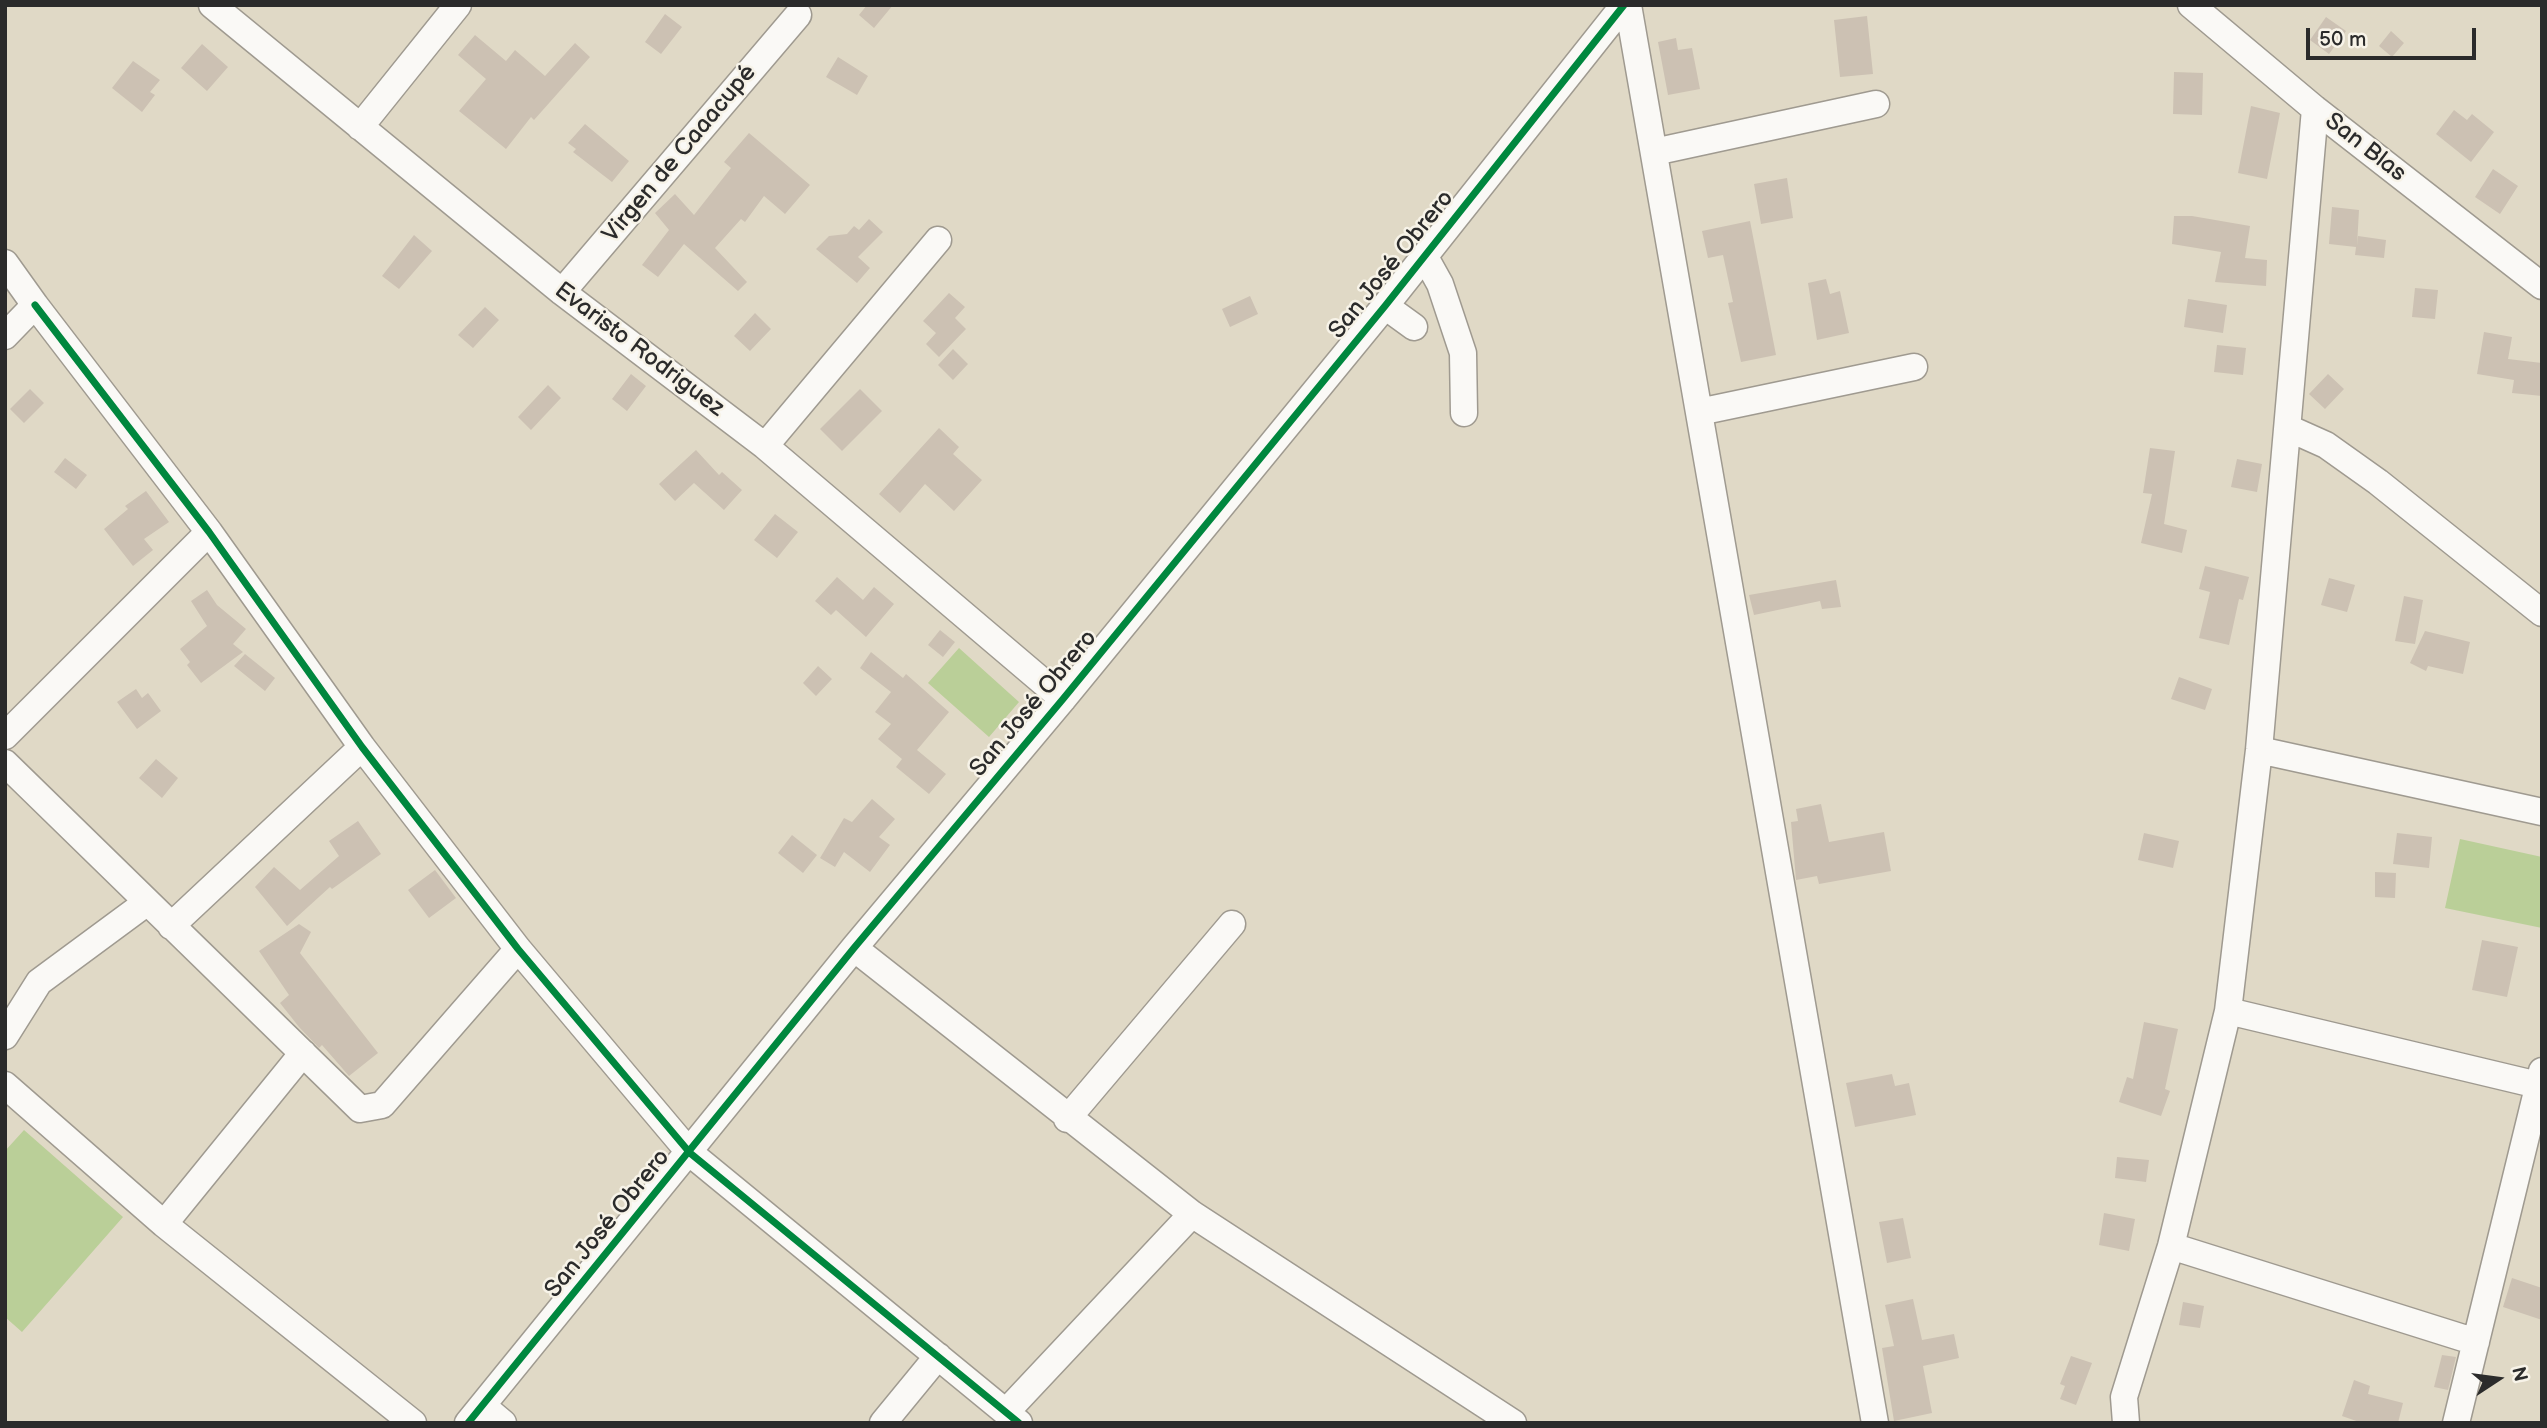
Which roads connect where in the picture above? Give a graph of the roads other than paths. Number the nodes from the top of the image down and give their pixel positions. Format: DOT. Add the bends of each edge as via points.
graph roads {
  1 [pos="212,5"];
  2 [pos="458,5"];
  3 [pos="1626,5"];
  4 [pos="2191,5"];
  5 [pos="798,15"];
  6 [pos="1875,104"];
  7 [pos="2315,109"];
  8 [pos="360,127"];
  9 [pos="1654,152"];
  10 [pos="938,240"];
  11 [pos="1424,257"];
  12 [pos="5,263"];
  13 [pos="2542,286"];
  14 [pos="562,292"];
  15 [pos="35,305"];
  16 [pos="1385,306"];
  17 [pos="1414,327"];
  18 [pos="5,336"];
  19 [pos="1914,367"];
  20 [pos="1699,412"];
  21 [pos="1464,413"];
  22 [pos="2288,428"];
  23 [pos="765,446"];
  24 [pos="209,532"];
  25 [pos="2542,613"];
  26 [pos="1063,699"];
  27 [pos="5,736"];
  28 [pos="362,747"];
  29 [pos="2259,750"];
  30 [pos="5,762"];
  31 [pos="2542,812"];
  32 [pos="146,903"];
  33 [pos="1232,924"];
  34 [pos="172,926"];
  35 [pos="854,948"];
  36 [pos="518,949"];
  37 [pos="2228,1011"];
  38 [pos="5,1036"];
  39 [pos="303,1053"];
  40 [pos="2540,1078"];
  41 [pos="5,1085"];
  42 [pos="1067,1119"];
  43 [pos="690,1153"];
  44 [pos="1192,1214"];
  45 [pos="164,1224"];
  46 [pos="2171,1246"];
  47 [pos="2476,1342"];
  48 [pos="938,1356"];
  49 [pos="485,1417"];
  50 [pos="1012,1417"];
  51 [pos="413,1423"];
  52 [pos="883,1423"];
  53 [pos="1513,1423"];
  54 [pos="1875,1423"];
  55 [pos="2126,1423"];
  56 [pos="2456,1423"];
  1 -- 8 [label="street, Evaristo Rodriguez"];
  2 -- 8 [label="street"];
  3 -- 9 [label="street"];
  3 -- 11 [label="street, San José Obrero"];
  4 -- 7 [label="street, San Blas"];
  5 -- 14 [label="street, Virgen de Caaacupé"];
  6 -- 9 [label="street"];
  7 -- 13 [label="street, San Blas"];
  7 -- 22 [label="street"];
  8 -- 14 [label="street, Evaristo Rodriguez"];
  9 -- 20 [label="street"];
  10 -- 23 [label="street"];
  11 -- 16 [label="street, San José Obrero"];
  11 -- 21 [label="street" via="1440,284 1463,353"];
  12 -- 15 [label="street"];
  14 -- 23 [label="street, Evaristo Rodriguez"];
  15 -- 18 [label="street"];
  15 -- 24 [label="street"];
  16 -- 17 [label="street"];
  16 -- 26 [label="street, San José Obrero"];
  19 -- 20 [label="street"];
  20 -- 54 [label="street"];
  22 -- 25 [label="street" via="2326,445 2378,482"];
  22 -- 29 [label="street"];
  23 -- 26 [label="street, Evaristo Rodriguez"];
  24 -- 27 [label="street"];
  24 -- 28 [label="street"];
  26 -- 35 [label="street, San José Obrero"];
  28 -- 34 [label="street"];
  28 -- 36 [label="street"];
  29 -- 31 [label="street"];
  29 -- 37 [label="street"];
  30 -- 32 [label="street"];
  32 -- 34 [label="street"];
  32 -- 38 [label="street" via="39,982"];
  33 -- 42 [label="street"];
  34 -- 39 [label="street"];
  35 -- 42 [label="street"];
  35 -- 43 [label="street, San José Obrero"];
  36 -- 39 [label="street" via="382,1104 360,1109 352,1104"];
  36 -- 43 [label="street"];
  37 -- 40 [label="street"];
  37 -- 46 [label="street"];
  39 -- 45 [label="street"];
  40 -- 47 [label="street"];
  41 -- 45 [label="street"];
  42 -- 44 [label="street"];
  43 -- 48 [label="street"];
  43 -- 49 [label="street, San José Obrero"];
  44 -- 50 [label="street"];
  44 -- 53 [label="street"];
  45 -- 51 [label="street"];
  46 -- 47 [label="street"];
  46 -- 55 [label="street" via="2124,1397"];
  47 -- 56 [label="street"];
  48 -- 50 [label="street"];
  48 -- 52 [label="street"];
}
